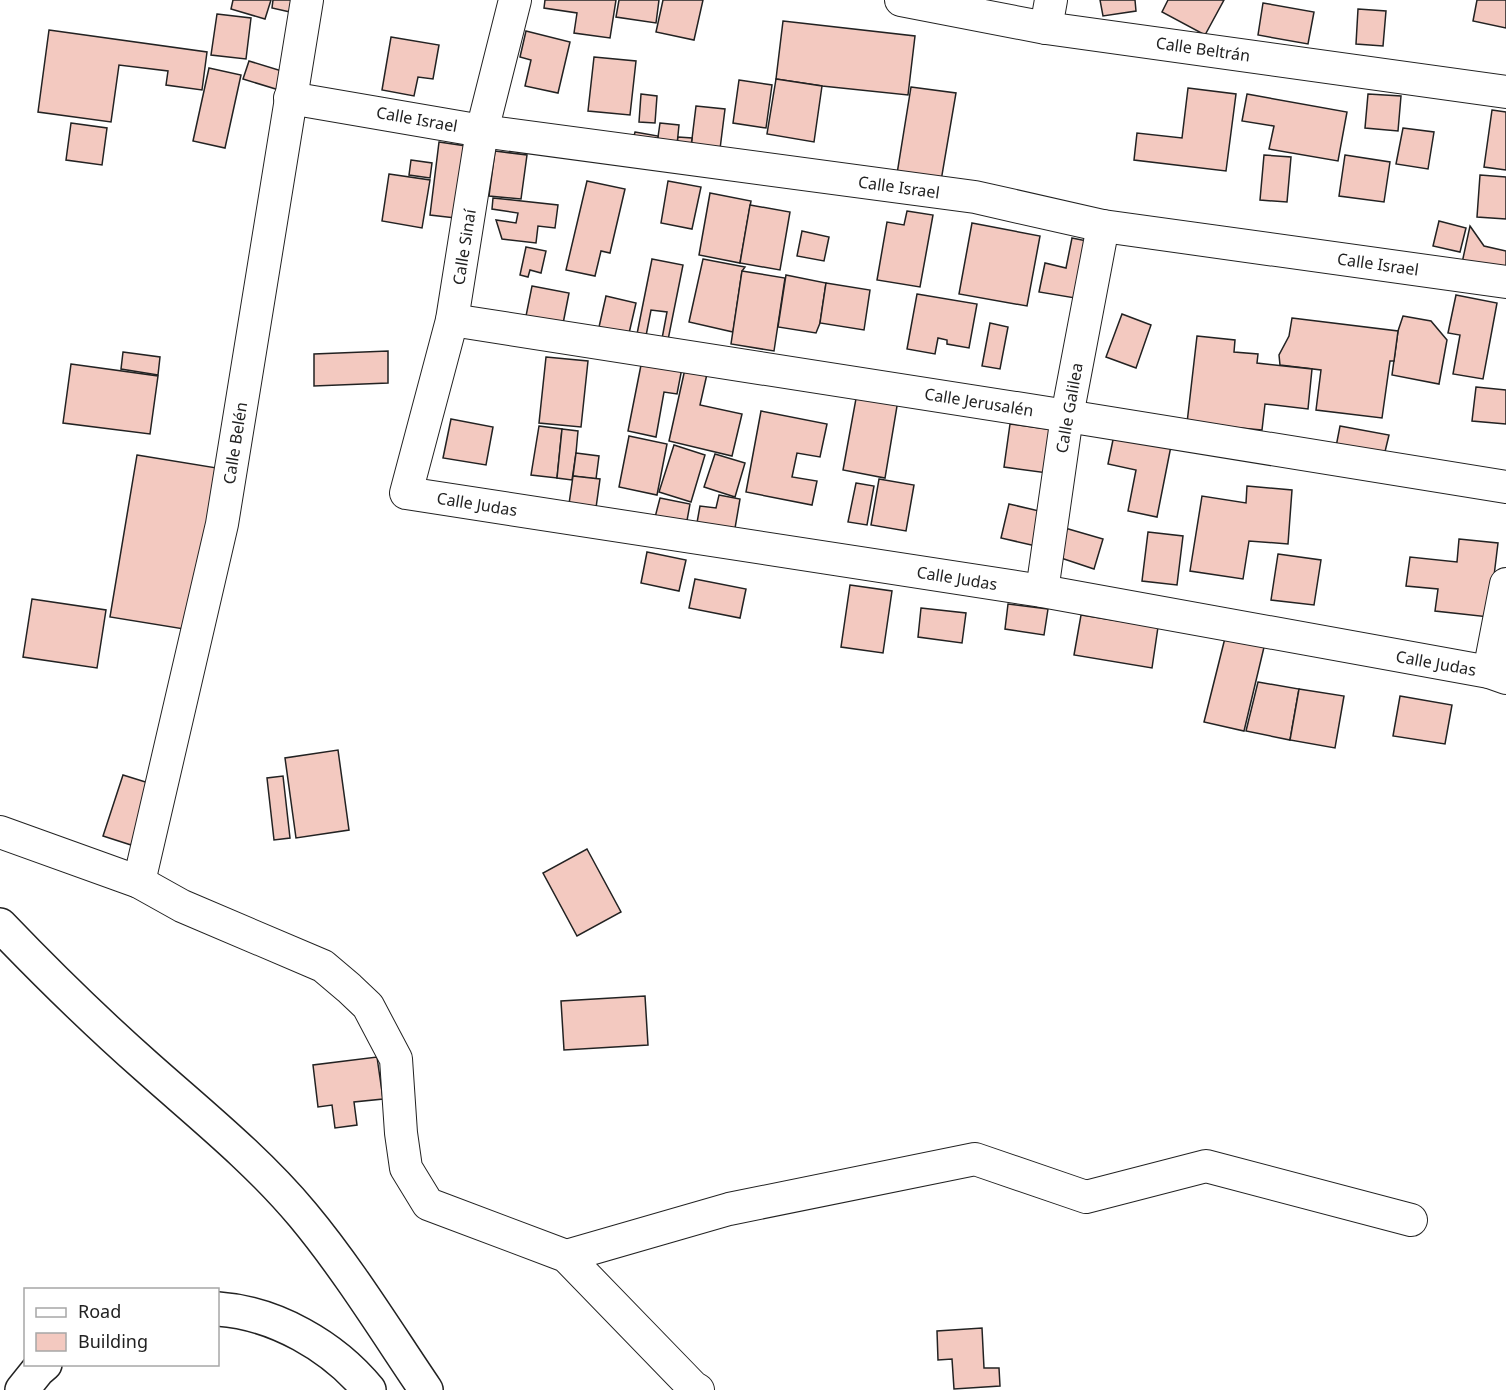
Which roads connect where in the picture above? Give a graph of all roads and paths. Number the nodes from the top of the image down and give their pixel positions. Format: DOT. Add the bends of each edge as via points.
graph roads {
  1 [pos="307,0"];
  2 [pos="514,0"];
  3 [pos="901,0"];
  4 [pos="1048,14"];
  5 [pos="1506,92"];
  6 [pos="290,98"];
  7 [pos="482,130"];
  8 [pos="1103,226"];
  9 [pos="1506,282"];
  10 [pos="453,320"];
  11 [pos="1067,416"];
  12 [pos="1506,487"];
  13 [pos="406,493"];
  14 [pos="1506,584"];
  15 [pos="1042,591"];
  16 [pos="1497,675"];
  17 [pos="0,832"];
  18 [pos="140,882"];
  19 [pos="0,925"];
  20 [pos="1411,1220"];
  21 [pos="566,1256"];
  22 [pos="219,1309"];
  23 [pos="44,1366"];
  24 [pos="22,1390"];
  25 [pos="369,1390"];
  26 [pos="426,1390"];
  27 [pos="698,1390"];
  1 -- 6 [label="street, Calle Belén"];
  2 -- 7 [label="street, Calle Sinaí"];
  3 -- 4 [label="street, Calle Beltrán"];
  4 -- 5 [label="street, Calle Beltrán"];
  6 -- 7 [label="street, Calle Israel"];
  6 -- 18 [label="street, Calle Belén" via="222,524"];
  7 -- 8 [label="street, Calle Israel" via="975,197"];
  7 -- 10 [label="street, Calle Sinaí"];
  8 -- 9 [label="street, Calle Israel"];
  8 -- 11 [label="street, Calle Galilea"];
  10 -- 11 [label="street, Calle Jerusalén"];
  10 -- 13 [label="street, Calle Sinaí"];
  11 -- 12 [label="street, Calle Jerusalén"];
  11 -- 15 [label="street, Calle Galilea"];
  13 -- 15 [label="street, Calle Judas"];
  14 -- 16 [label="street"];
  15 -- 16 [label="street, Calle Judas"];
  17 -- 18 [label="street"];
  18 -- 21 [label="street" via="182,906 323,966 349,988 368,1006 396,1059 406,1168 428,1204"];
  19 -- 26 [label="highway" via="145,1066 232,1141 302,1214"];
  20 -- 21 [label="street" via="1206,1166 1086,1197 975,1159 729,1209"];
  21 -- 27 [label="street"];
  22 -- 25 [label="highway" via="265,1319 303,1335 334,1355"];
  23 -- 24 [label="highway"];
}
